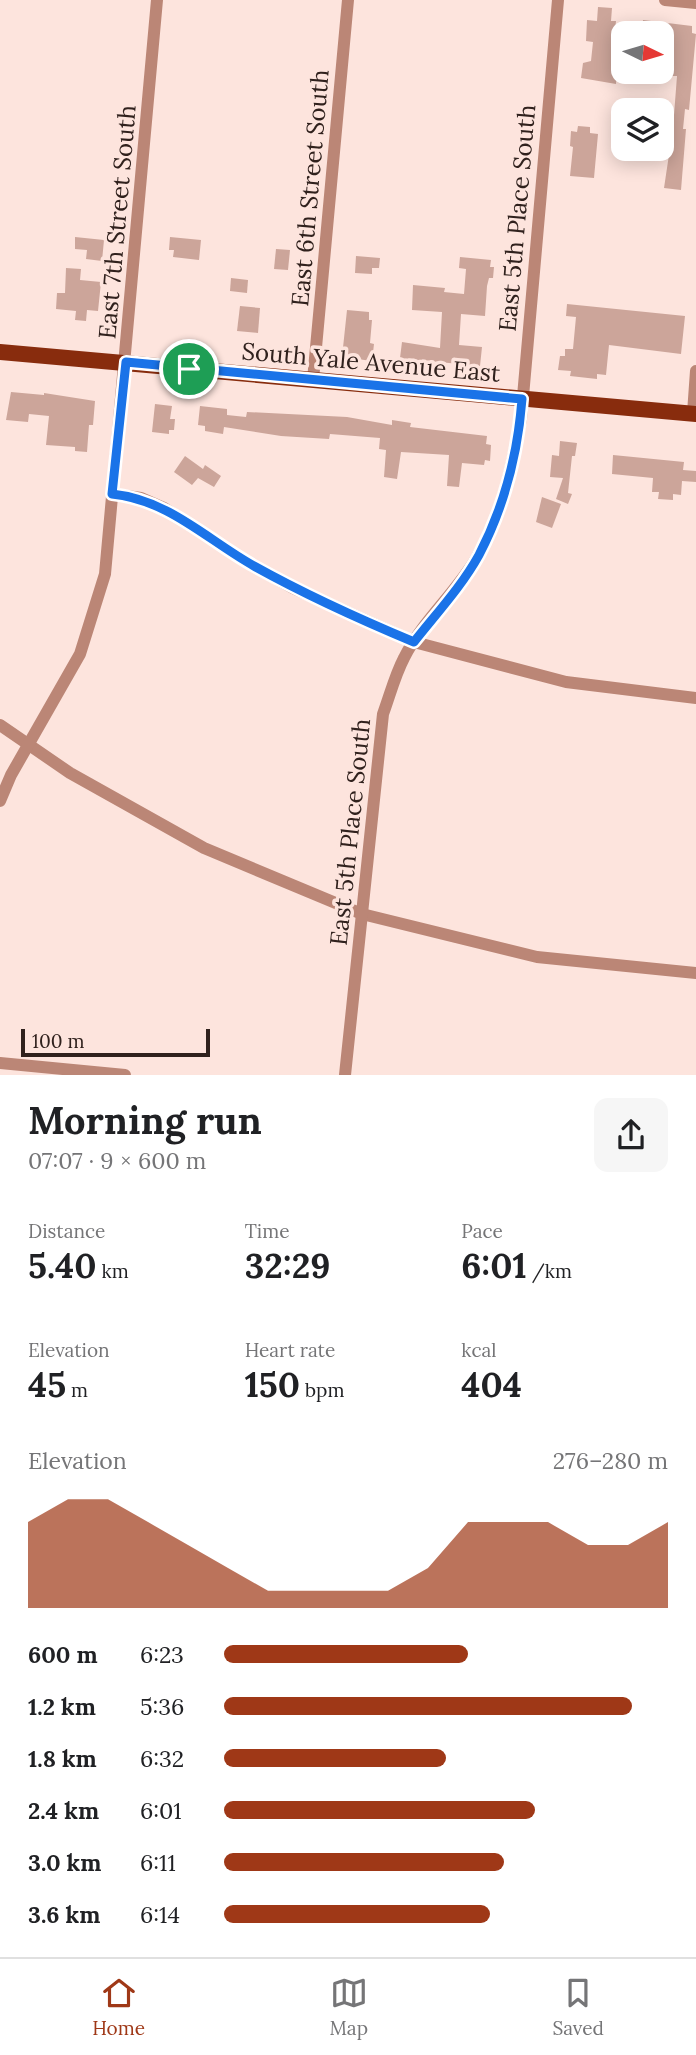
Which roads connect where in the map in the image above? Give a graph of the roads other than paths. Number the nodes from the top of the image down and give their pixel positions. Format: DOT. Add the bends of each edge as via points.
graph roads {
  1 [pos="157,0"];
  2 [pos="337,0"];
  3 [pos="348,0"];
  4 [pos="558,0"];
  5 [pos="666,0"];
  6 [pos="696,3"];
  7 [pos="0,352"];
  8 [pos="126,362"];
  9 [pos="696,372"];
  10 [pos="313,380"];
  11 [pos="522,399"];
  12 [pos="694,413"];
  13 [pos="112,494"];
  14 [pos="414,642"];
  15 [pos="696,698"];
  16 [pos="0,725"];
  17 [pos="28,746"];
  18 [pos="0,801"];
  19 [pos="362,914"];
  20 [pos="696,973"];
  21 [pos="0,1063"];
  22 [pos="125,1075"];
  23 [pos="345,1075"];
  1 -- 8 [label="street, East 7th Street South"];
  2 -- 3 [label="street"];
  3 -- 10 [label="street, East 6th Street South"];
  4 -- 11 [label="street, East 5th Place South"];
  5 -- 6 [label="street"];
  7 -- 8 [label="main road, South Yale Avenue East"];
  8 -- 10 [label="main road, South Yale Avenue East"];
  8 -- 13 [label="street, East 7th Street South"];
  9 -- 12 [label="street"];
  10 -- 11 [label="main road, South Yale Avenue East"];
  11 -- 12 [label="main road, South Yale Avenue East"];
  11 -- 14 [label="street, East 5th Place South" via="514,458 496,517 461,583"];
  13 -- 14 [label="street" via="141,498 164,508 293,588"];
  13 -- 17 [label="street, East 7th Street South" via="105,574 88,635"];
  14 -- 15 [label="street" via="566,682"];
  14 -- 19 [label="street, East 5th Place South" via="383,714"];
  16 -- 17 [label="street"];
  17 -- 18 [label="street, East 7th Street South"];
  17 -- 19 [label="street" via="204,848"];
  19 -- 20 [label="street" via="537,957"];
  19 -- 23 [label="street, East 5th Place South"];
  21 -- 22 [label="street"];
}
